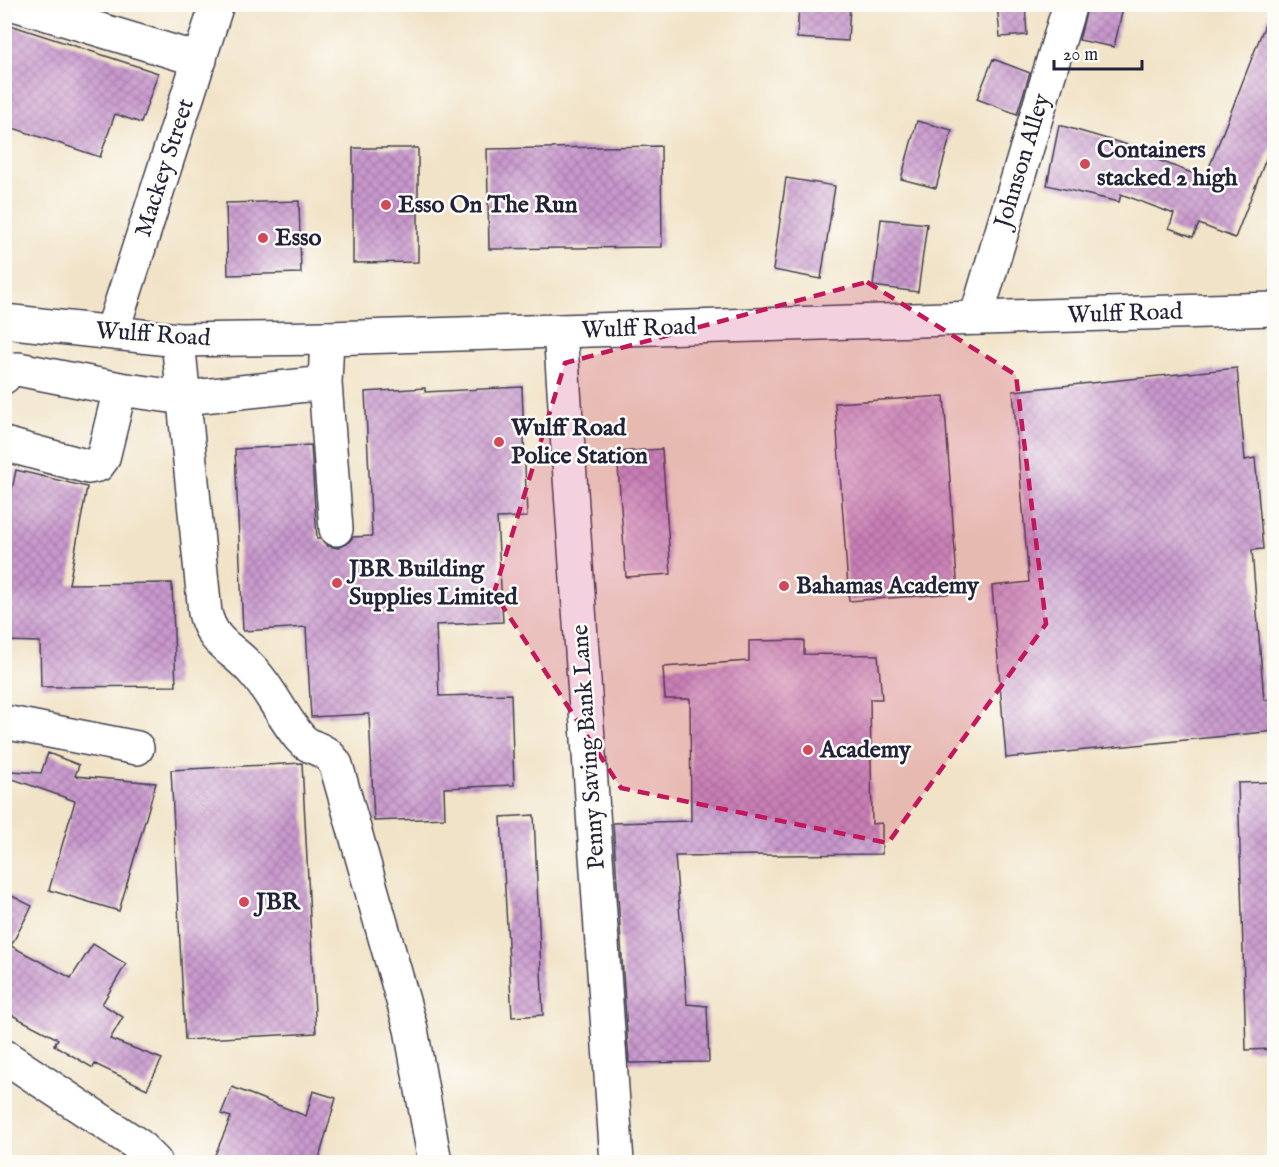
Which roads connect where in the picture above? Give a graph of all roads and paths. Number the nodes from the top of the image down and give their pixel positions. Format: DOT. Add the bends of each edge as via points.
graph roads {
  1 [pos="14,4"];
  2 [pos="218,4"];
  3 [pos="1070,4"];
  4 [pos="200,60"];
  5 [pos="1275,309"];
  6 [pos="976,318"];
  7 [pos="4,321"];
  8 [pos="560,331"];
  9 [pos="112,332"];
  10 [pos="327,338"];
  11 [pos="178,340"];
  12 [pos="4,377"];
  13 [pos="325,383"];
  14 [pos="120,389"];
  15 [pos="184,398"];
  16 [pos="4,444"];
  17 [pos="336,529"];
  18 [pos="4,722"];
  19 [pos="137,748"];
  20 [pos="4,1056"];
  21 [pos="155,1162"];
  22 [pos="435,1162"];
  23 [pos="617,1162"];
  1 -- 4 [label="main road"];
  2 -- 4 [label="main road, Mackey Street"];
  3 -- 6 [label="main road, Johnson Alley"];
  4 -- 9 [label="main road, Mackey Street"];
  5 -- 6 [label="main road, Wulff Road"];
  6 -- 8 [label="main road, Wulff Road"];
  7 -- 9 [label="main road, Wulff Road"];
  8 -- 10 [label="main road, Wulff Road"];
  8 -- 23 [label="main road, Penny Saving Bank Lane"];
  9 -- 11 [label="main road, Wulff Road"];
  10 -- 11 [label="main road, Wulff Road"];
  10 -- 13 [label="main road"];
  11 -- 15 [label="main road"];
  12 -- 14 [label="main road" via="7,371 18,369"];
  13 -- 15 [label="main road"];
  13 -- 17 [label="main road"];
  14 -- 15 [label="main road"];
  14 -- 16 [label="main road" via="98,465"];
  15 -- 22 [label="main road" via="208,626 252,670 302,740 330,754 336,765 411,1029"];
  18 -- 19 [label="main road"];
  20 -- 21 [label="main road" via="138,1145"];
}
